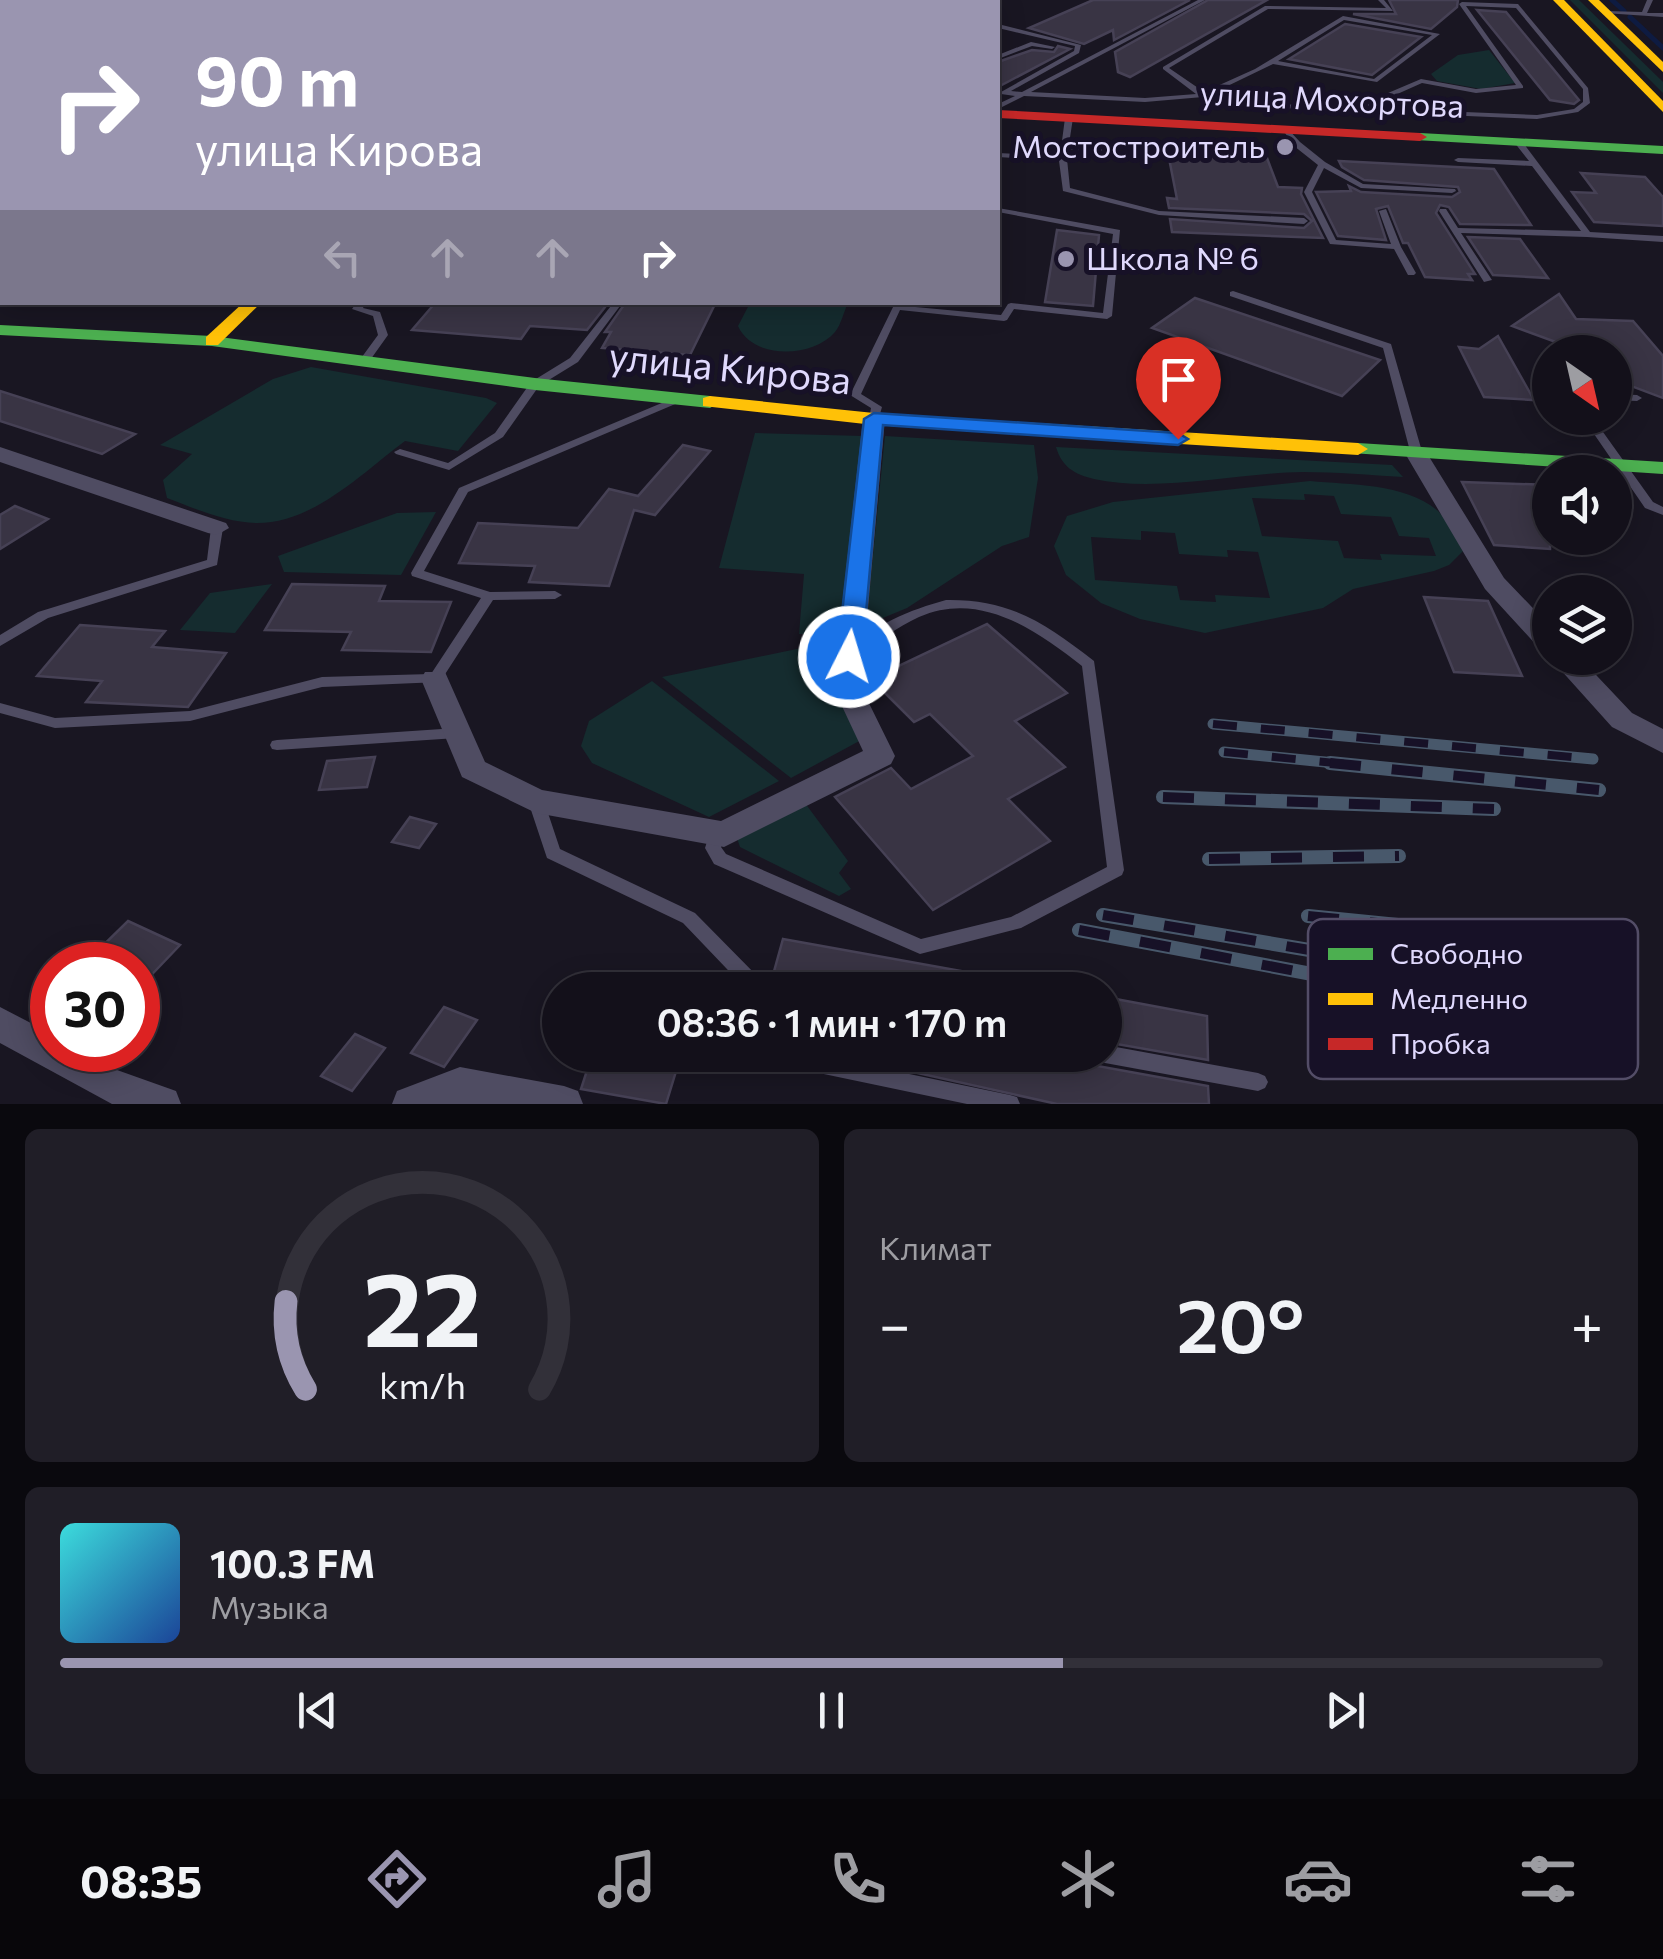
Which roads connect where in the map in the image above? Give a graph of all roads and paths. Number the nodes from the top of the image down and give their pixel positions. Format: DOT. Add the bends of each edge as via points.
graph roads {
  1 [pos="1202,0"];
  2 [pos="1382,0"];
  3 [pos="1558,0"];
  4 [pos="1650,0"];
  5 [pos="1600,7"];
  6 [pos="1637,14"];
  7 [pos="1663,15"];
  8 [pos="1000,27"];
  9 [pos="1077,48"];
  10 [pos="1100,52"];
  11 [pos="1000,56"];
  12 [pos="1272,62"];
  13 [pos="1663,68"];
  14 [pos="1022,94"];
  15 [pos="1203,94"];
  16 [pos="1000,101"];
  17 [pos="1000,102"];
  18 [pos="1000,102"];
  19 [pos="1000,102"];
  20 [pos="1663,108"];
  21 [pos="1357,109"];
  22 [pos="1069,118"];
  23 [pos="1286,130"];
  24 [pos="1518,142"];
  25 [pos="1065,146"];
  26 [pos="1663,150"];
  27 [pos="1000,155"];
  28 [pos="1136,155"];
  29 [pos="1063,159"];
  30 [pos="1458,160"];
  31 [pos="1322,164"];
  32 [pos="1534,164"];
  33 [pos="1452,191"];
  34 [pos="1000,210"];
  35 [pos="1383,211"];
  36 [pos="1443,212"];
  37 [pos="1304,221"];
  38 [pos="1455,230"];
  39 [pos="1587,234"];
  40 [pos="1663,239"];
  41 [pos="1397,247"];
  42 [pos="1410,273"];
  43 [pos="1487,280"];
  44 [pos="1233,294"];
  45 [pos="251,305"];
  46 [pos="359,305"];
  47 [pos="617,305"];
  48 [pos="898,305"];
  49 [pos="0,330"];
  50 [pos="212,342"];
  51 [pos="364,361"];
  52 [pos="535,384"];
  53 [pos="681,398"];
  54 [pos="1632,398"];
  55 [pos="1637,398"];
  56 [pos="874,419"];
  57 [pos="400,452"];
  58 [pos="0,454"];
  59 [pos="1417,455"];
  60 [pos="1532,461"];
  61 [pos="1632,467"];
  62 [pos="1663,468"];
  63 [pos="1632,482"];
  64 [pos="1663,512"];
  65 [pos="218,528"];
  66 [pos="554,595"];
  67 [pos="489,596"];
  68 [pos="1532,623"];
  69 [pos="0,641"];
  70 [pos="849,657"];
  71 [pos="1580,675"];
  72 [pos="434,680"];
  73 [pos="0,708"];
  74 [pos="458,733"];
  75 [pos="1663,742"];
  76 [pos="277,744"];
  77 [pos="536,801"];
  78 [pos="717,833"];
  79 [pos="742,972"];
  80 [pos="0,1024"];
  81 [pos="1122,1057"];
  82 [pos="857,1072"];
  83 [pos="1258,1082"];
  84 [pos="162,1104"];
  85 [pos="411,1104"];
  86 [pos="564,1104"];
  87 [pos="1010,1104"];
  1 -- 10 [label="lane"];
  2 -- 15 [label="lane" via="1391,10 1267,7 1165,68"];
  3 -- 20 [label="street"];
  4 -- 6 [label="lane"];
  5 -- 6 [label="lane"];
  5 -- 13 [label="street"];
  6 -- 7 [label="lane"];
  8 -- 9 [label="lane"];
  9 -- 10 [label="lane"];
  9 -- 11 [label="lane" via="1032,44"];
  9 -- 16 [label="lane"];
  10 -- 14 [label="lane"];
  12 -- 12 [label="lane" via="1376,81 1437,34 1343,18"];
  12 -- 15 [label="lane"];
  14 -- 15 [label="lane" via="1145,100"];
  14 -- 17 [label="lane"];
  14 -- 18 [label="lane"];
  15 -- 21 [label="lane"];
  19 -- 22 [label="street, улица Мохортова"];
  21 -- 21 [label="lane" via="1537,117 1587,103 1586,89 1518,6 1462,4 1522,87 1476,91 1422,81"];
  22 -- 23 [label="street, улица Мохортова"];
  22 -- 25 [label="lane"];
  23 -- 24 [label="street, улица Мохортова"];
  23 -- 31 [label="lane"];
  24 -- 26 [label="street, улица Мохортова"];
  24 -- 32 [label="lane"];
  25 -- 28 [label="lane"];
  25 -- 29 [label="lane"];
  27 -- 29 [label="lane"];
  29 -- 37 [label="lane" via="1066,189 1158,213"];
  30 -- 32 [label="lane"];
  31 -- 33 [label="lane" via="1360,186"];
  31 -- 41 [label="lane" via="1308,192 1333,242"];
  32 -- 39 [label="lane"];
  34 -- 48 [label="lane" via="1118,232 1108,316 1010,306 1004,318"];
  35 -- 41 [label="lane"];
  36 -- 38 [label="lane"];
  38 -- 39 [label="lane"];
  38 -- 43 [label="lane"];
  39 -- 40 [label="lane"];
  41 -- 42 [label="lane"];
  44 -- 59 [label="lane" via="1387,346"];
  45 -- 50 [label="street"];
  46 -- 51 [label="lane" via="356,309 378,314 383,336"];
  47 -- 52 [label="lane" via="574,360"];
  48 -- 56 [label="lane" via="856,395 877,407"];
  49 -- 50 [label="street, улица Кирова"];
  50 -- 51 [label="street, улица Кирова"];
  51 -- 52 [label="street, улица Кирова"];
  52 -- 53 [label="street, улица Кирова"];
  52 -- 57 [label="lane" via="500,435 449,467"];
  53 -- 56 [label="street, улица Кирова"];
  53 -- 67 [label="lane" via="463,490 418,573"];
  54 -- 55 [label="lane"];
  56 -- 59 [label="street, улица Кирова"];
  56 -- 70 [label="street"];
  58 -- 65 [label="street"];
  59 -- 60 [label="street, улица Кирова"];
  59 -- 68 [label="street" via="1494,583"];
  61 -- 62 [label="street, улица Кирова"];
  63 -- 64 [label="lane"];
  65 -- 69 [label="lane" via="213,562 42,615"];
  66 -- 67 [label="lane"];
  67 -- 72 [label="lane"];
  70 -- 78 [label="street" via="847,687 880,756"];
  70 -- 78 [label="lane" via="886,626 940,605 996,605 1048,630 1089,664 1116,870 1015,924 920,947 720,860 713,848"];
  71 -- 75 [label="street" via="1622,720"];
  72 -- 73 [label="lane" via="322,682 190,716 55,722"];
  72 -- 74 [label="street"];
  74 -- 76 [label="lane"];
  74 -- 77 [label="street" via="473,769"];
  77 -- 78 [label="street"];
  77 -- 79 [label="lane" via="553,852 690,918"];
  80 -- 84 [label="street" via="106,1084"];
  81 -- 83 [label="lane"];
  82 -- 87 [label="lane"];
  85 -- 86 [label="street" via="460,1085"];
}
